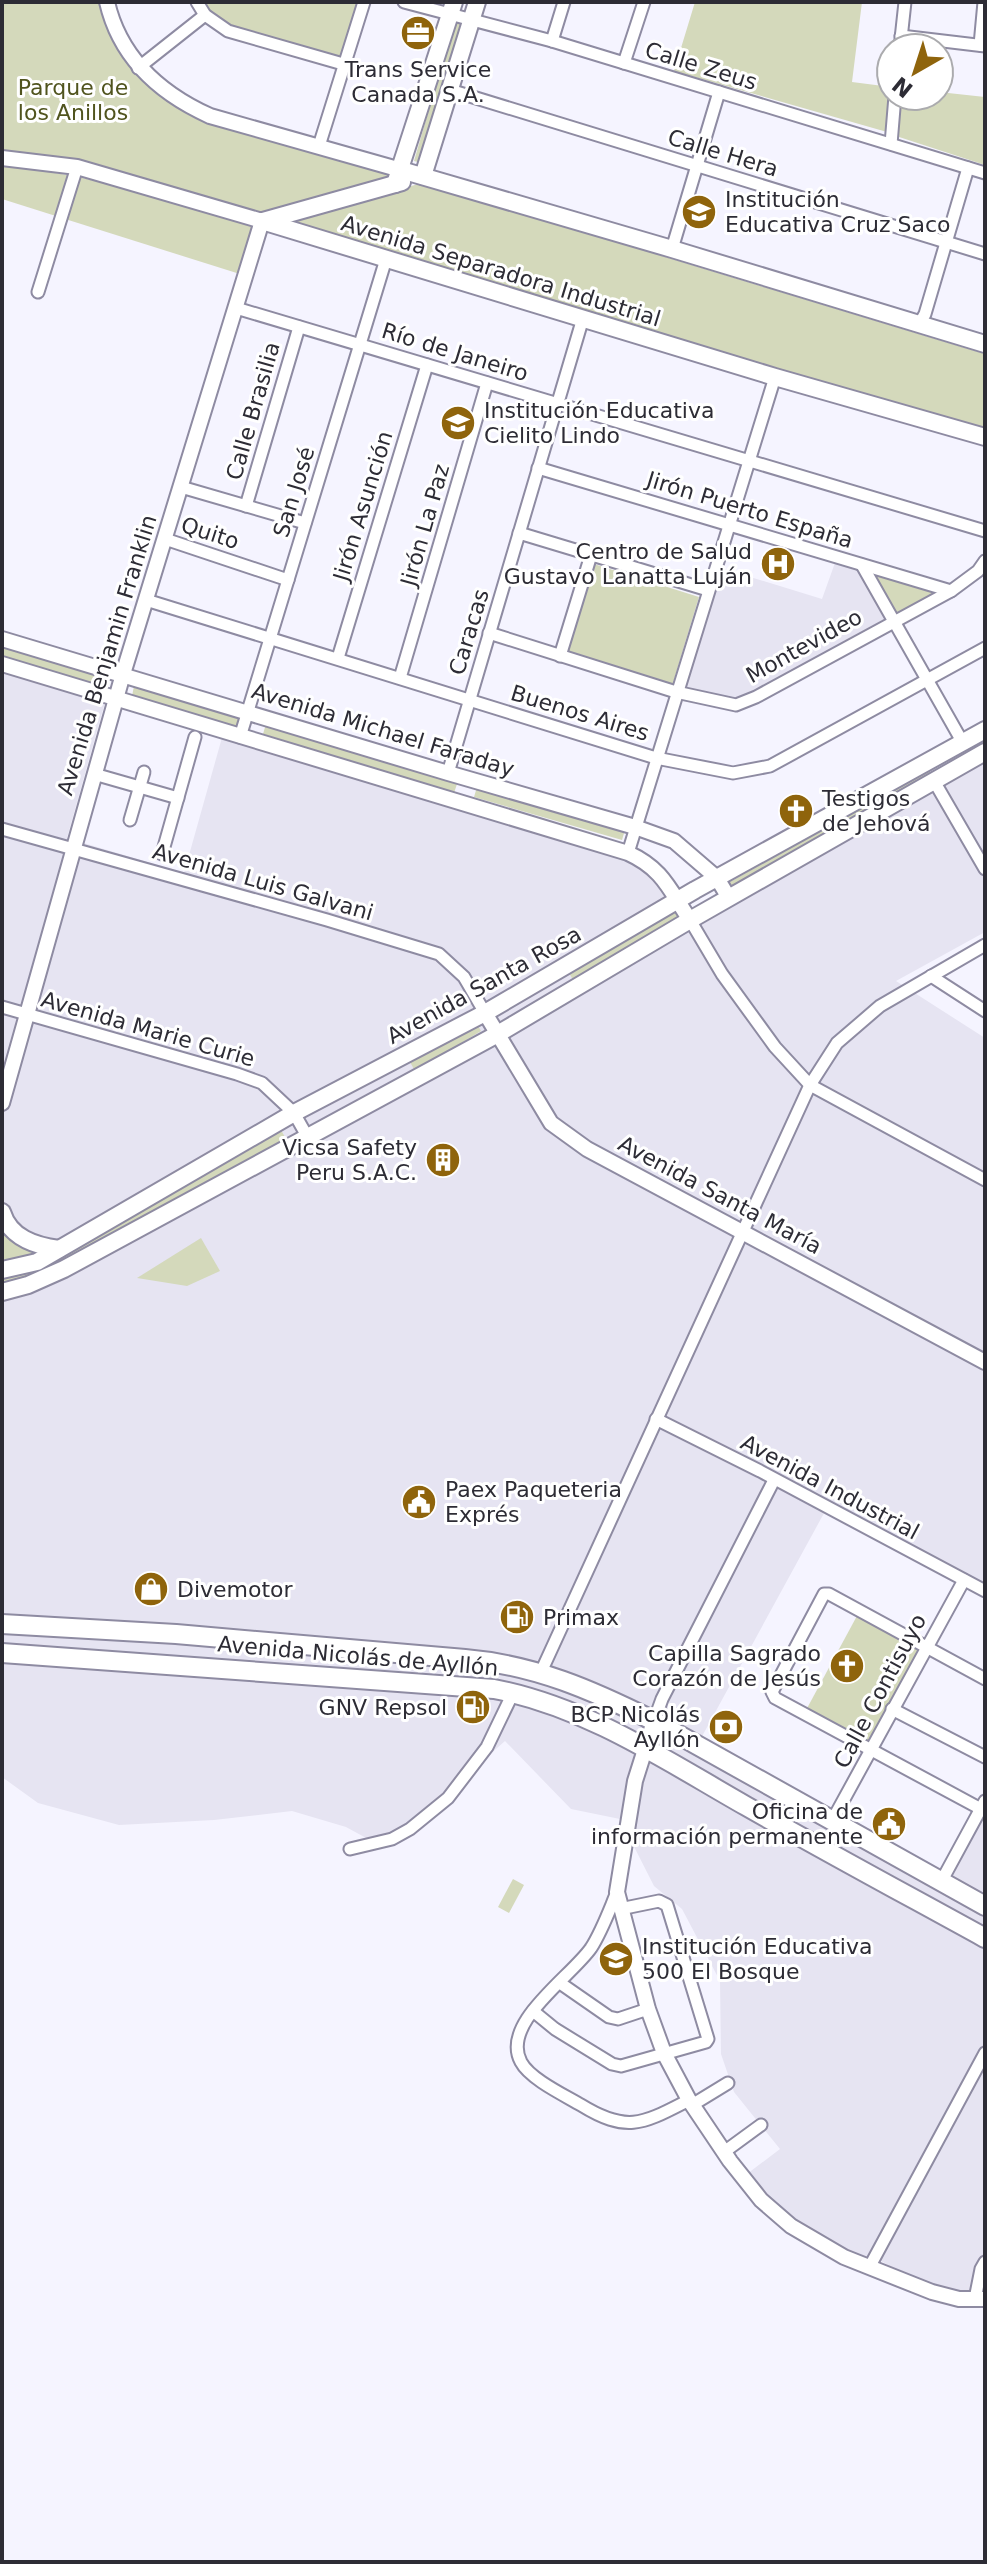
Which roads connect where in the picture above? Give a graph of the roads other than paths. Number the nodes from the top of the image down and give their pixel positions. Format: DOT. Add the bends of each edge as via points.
graph roads {
  1 [pos="107,2"];
  2 [pos="197,2"];
  3 [pos="364,2"];
  4 [pos="404,2"];
  5 [pos="564,2"];
  6 [pos="644,2"];
  7 [pos="905,2"];
  8 [pos="984,2"];
  9 [pos="452,8"];
  10 [pos="474,10"];
  11 [pos="205,15"];
  12 [pos="902,32"];
  13 [pos="552,41"];
  14 [pos="955,45"];
  15 [pos="982,46"];
  16 [pos="624,63"];
  17 [pos="343,64"];
  18 [pos="138,68"];
  19 [pos="450,90"];
  20 [pos="719,92"];
  21 [pos="894,112"];
  22 [pos="891,144"];
  23 [pos="319,146"];
  24 [pos="2,158"];
  25 [pos="697,166"];
  26 [pos="77,167"];
  27 [pos="968,168"];
  28 [pos="985,173"];
  29 [pos="423,176"];
  30 [pos="398,177"];
  31 [pos="262,221"];
  32 [pos="947,241"];
  33 [pos="672,249"];
  34 [pos="985,254"];
  35 [pos="386,259"];
  36 [pos="38,292"];
  37 [pos="236,308"];
  38 [pos="583,318"];
  39 [pos="920,323"];
  40 [pos="299,327"];
  41 [pos="985,344"];
  42 [pos="360,345"];
  43 [pos="427,365"];
  44 [pos="775,377"];
  45 [pos="487,383"];
  46 [pos="558,404"];
  47 [pos="985,437"];
  48 [pos="748,461"];
  49 [pos="538,468"];
  50 [pos="181,487"];
  51 [pos="246,506"];
  52 [pos="305,523"];
  53 [pos="727,525"];
  54 [pos="985,531"];
  55 [pos="519,533"];
  56 [pos="165,539"];
  57 [pos="591,555"];
  58 [pos="985,561"];
  59 [pos="862,565"];
  60 [pos="288,580"];
  61 [pos="708,590"];
  62 [pos="951,591"];
  63 [pos="146,600"];
  64 [pos="893,621"];
  65 [pos="489,633"];
  66 [pos="271,638"];
  67 [pos="2,639"];
  68 [pos="985,648"];
  69 [pos="560,656"];
  70 [pos="338,658"];
  71 [pos="2,664"];
  72 [pos="123,674"];
  73 [pos="400,678"];
  74 [pos="928,680"];
  75 [pos="676,692"];
  76 [pos="116,698"];
  77 [pos="470,699"];
  78 [pos="247,713"];
  79 [pos="985,730"];
  80 [pos="195,737"];
  81 [pos="240,737"];
  82 [pos="963,743"];
  83 [pos="985,752"];
  84 [pos="656,758"];
  85 [pos="144,772"];
  86 [pos="448,773"];
  87 [pos="94,774"];
  88 [pos="471,780"];
  89 [pos="934,781"];
  90 [pos="140,787"];
  91 [pos="178,798"];
  92 [pos="464,804"];
  93 [pos="130,820"];
  94 [pos="635,827"];
  95 [pos="2,829"];
  96 [pos="73,849"];
  97 [pos="628,853"];
  98 [pos="162,854"];
  99 [pos="985,869"];
  100 [pos="717,878"];
  101 [pos="729,898"];
  102 [pos="677,901"];
  103 [pos="690,920"];
  104 [pos="985,945"];
  105 [pos="931,976"];
  106 [pos="2,1007"];
  107 [pos="985,1011"];
  108 [pos="485,1013"];
  109 [pos="28,1014"];
  110 [pos="496,1035"];
  111 [pos="810,1085"];
  112 [pos="2,1103"];
  113 [pos="294,1113"];
  114 [pos="307,1136"];
  115 [pos="985,1180"];
  116 [pos="2,1212"];
  117 [pos="742,1231"];
  118 [pos="59,1249"];
  119 [pos="2,1270"];
  120 [pos="2,1292"];
  121 [pos="985,1362"];
  122 [pos="656,1419"];
  123 [pos="774,1480"];
  124 [pos="964,1580"];
  125 [pos="985,1591"];
  126 [pos="2,1624"];
  127 [pos="926,1648"];
  128 [pos="2,1653"];
  129 [pos="541,1672"];
  130 [pos="985,1679"];
  131 [pos="513,1693"];
  132 [pos="892,1709"];
  133 [pos="654,1721"];
  134 [pos="644,1747"];
  135 [pos="871,1749"];
  136 [pos="985,1757"];
  137 [pos="983,1805"];
  138 [pos="832,1821"];
  139 [pos="350,1849"];
  140 [pos="941,1882"];
  141 [pos="617,1892"];
  142 [pos="985,1906"];
  143 [pos="620,1909"];
  144 [pos="985,1938"];
  145 [pos="560,1983"];
  146 [pos="648,2009"];
  147 [pos="533,2011"];
  148 [pos="664,2053"];
  149 [pos="985,2053"];
  150 [pos="728,2083"];
  151 [pos="690,2103"];
  152 [pos="761,2125"];
  153 [pos="724,2152"];
  154 [pos="985,2262"];
  155 [pos="870,2266"];
  156 [pos="980,2299"];
  1 -- 18 [label="street"];
  2 -- 11 [label="street"];
  3 -- 17 [label="street"];
  4 -- 9 [label="street, Calle Zeus"];
  5 -- 13 [label="street"];
  6 -- 16 [label="street"];
  7 -- 12 [label="street"];
  8 -- 15 [label="street"];
  9 -- 10 [label="street, Calle Zeus"];
  9 -- 30 [label="main road"];
  10 -- 13 [label="street, Calle Zeus"];
  10 -- 19 [label="main road"];
  11 -- 17 [label="street" via="228,31"];
  11 -- 18 [label="street"];
  13 -- 16 [label="street, Calle Zeus"];
  14 -- 15 [label="street"];
  16 -- 20 [label="street, Calle Zeus"];
  17 -- 23 [label="street"];
  18 -- 23 [label="street" via="198,111"];
  19 -- 25 [label="street, Calle Hera"];
  19 -- 29 [label="main road"];
  20 -- 22 [label="street, Calle Zeus"];
  20 -- 25 [label="street"];
  21 -- 22 [label="street"];
  22 -- 27 [label="street, Calle Zeus"];
  23 -- 30 [label="street"];
  24 -- 26 [label="street, Avenida Separadora Industrial"];
  25 -- 32 [label="street, Calle Hera"];
  25 -- 33 [label="street"];
  26 -- 31 [label="street, Avenida Separadora Industrial"];
  26 -- 36 [label="street"];
  27 -- 28 [label="street, Calle Zeus"];
  27 -- 32 [label="street"];
  29 -- 30 [label="main road"];
  29 -- 33 [label="main road"];
  30 -- 31 [label="main road"];
  31 -- 35 [label="main road, Avenida Separadora Industrial"];
  31 -- 37 [label="street, Avenida Benjamin Franklin"];
  32 -- 34 [label="street, Calle Hera"];
  32 -- 39 [label="street"];
  33 -- 39 [label="main road"];
  35 -- 38 [label="main road, Avenida Separadora Industrial"];
  35 -- 42 [label="street, San José"];
  37 -- 40 [label="street, Río de Janeiro"];
  37 -- 50 [label="street, Avenida Benjamin Franklin"];
  38 -- 44 [label="main road, Avenida Separadora Industrial"];
  38 -- 46 [label="street, Caracas"];
  39 -- 41 [label="main road"];
  40 -- 42 [label="street, Río de Janeiro"];
  40 -- 51 [label="street, Calle Brasilia"];
  42 -- 43 [label="street, Río de Janeiro"];
  42 -- 52 [label="street, San José"];
  43 -- 45 [label="street, Río de Janeiro"];
  43 -- 70 [label="street, Jirón Asunción"];
  44 -- 47 [label="main road, Avenida Separadora Industrial"];
  44 -- 48 [label="street"];
  45 -- 46 [label="street, Río de Janeiro"];
  45 -- 73 [label="street, Jirón La Paz"];
  46 -- 48 [label="street, Río de Janeiro"];
  46 -- 49 [label="street, Caracas"];
  48 -- 53 [label="street"];
  48 -- 54 [label="street, Río de Janeiro"];
  49 -- 53 [label="street, Jirón Puerto España"];
  49 -- 55 [label="street, Caracas"];
  50 -- 51 [label="street"];
  50 -- 56 [label="street, Avenida Benjamin Franklin"];
  51 -- 52 [label="street"];
  52 -- 60 [label="street, San José"];
  53 -- 59 [label="street, Jirón Puerto España"];
  53 -- 61 [label="street"];
  55 -- 57 [label="street"];
  55 -- 65 [label="street, Caracas"];
  56 -- 60 [label="street, Quito"];
  56 -- 63 [label="street, Avenida Benjamin Franklin"];
  57 -- 61 [label="street"];
  57 -- 69 [label="street"];
  58 -- 62 [label="street, Montevideo"];
  59 -- 62 [label="street, Jirón Puerto España"];
  59 -- 64 [label="street"];
  60 -- 66 [label="street, San José"];
  61 -- 75 [label="street"];
  62 -- 64 [label="street, Montevideo"];
  63 -- 66 [label="street, Buenos Aires"];
  63 -- 72 [label="street, Avenida Benjamin Franklin"];
  64 -- 74 [label="street"];
  64 -- 75 [label="street, Montevideo" via="736,705"];
  65 -- 69 [label="street, Montevideo"];
  65 -- 77 [label="street, Caracas"];
  66 -- 70 [label="street, Buenos Aires"];
  66 -- 78 [label="street, San José"];
  67 -- 72 [label="street, Avenida Michael Faraday"];
  68 -- 74 [label="street, Buenos Aires"];
  69 -- 75 [label="street, Montevideo"];
  70 -- 73 [label="street, Buenos Aires"];
  71 -- 76 [label="street"];
  72 -- 76 [label="street, Avenida Benjamin Franklin"];
  72 -- 78 [label="street, Avenida Michael Faraday"];
  73 -- 77 [label="street, Buenos Aires"];
  74 -- 82 [label="street"];
  74 -- 84 [label="street, Buenos Aires" via="770,766 733,773"];
  75 -- 84 [label="street"];
  76 -- 81 [label="street"];
  76 -- 87 [label="street, Avenida Benjamin Franklin"];
  77 -- 84 [label="street, Buenos Aires"];
  77 -- 86 [label="street, Caracas"];
  78 -- 81 [label="street, San José"];
  78 -- 86 [label="street, Avenida Michael Faraday"];
  79 -- 82 [label="main road, Avenida Santa Rosa"];
  80 -- 91 [label="street"];
  81 -- 92 [label="street"];
  82 -- 100 [label="main road, Avenida Santa Rosa"];
  83 -- 89 [label="main road"];
  84 -- 94 [label="street"];
  85 -- 90 [label="street"];
  86 -- 88 [label="street, Avenida Michael Faraday"];
  87 -- 90 [label="street"];
  87 -- 96 [label="street, Avenida Benjamin Franklin"];
  88 -- 92 [label="street"];
  88 -- 94 [label="street, Avenida Michael Faraday"];
  89 -- 99 [label="street"];
  89 -- 101 [label="main road"];
  90 -- 91 [label="street"];
  90 -- 93 [label="street"];
  91 -- 98 [label="street"];
  92 -- 97 [label="street"];
  94 -- 97 [label="street"];
  94 -- 100 [label="street, Avenida Michael Faraday" via="674,841"];
  95 -- 96 [label="street, Avenida Luis Galvani"];
  96 -- 108 [label="street, Avenida Luis Galvani" via="439,954 464,977"];
  96 -- 109 [label="street, Avenida Benjamin Franklin"];
  97 -- 102 [label="street" via="648,862"];
  100 -- 101 [label="street, Avenida Michael Faraday"];
  100 -- 102 [label="main road, Avenida Santa Rosa"];
  101 -- 103 [label="main road"];
  102 -- 103 [label="street"];
  102 -- 108 [label="main road, Avenida Santa Rosa"];
  103 -- 110 [label="main road"];
  103 -- 111 [label="street" via="775,1047"];
  104 -- 105 [label="street"];
  105 -- 107 [label="street"];
  105 -- 111 [label="street" via="880,1006 837,1043"];
  106 -- 109 [label="street, Avenida Marie Curie"];
  108 -- 110 [label="street, Avenida Santa María"];
  108 -- 113 [label="main road, Avenida Santa Rosa"];
  109 -- 112 [label="street, Avenida Benjamin Franklin"];
  109 -- 113 [label="street, Avenida Marie Curie" via="262,1083"];
  110 -- 114 [label="main road"];
  110 -- 117 [label="street, Avenida Santa María" via="551,1123 562,1132"];
  111 -- 115 [label="street"];
  111 -- 117 [label="street"];
  113 -- 114 [label="street, Avenida Marie Curie"];
  113 -- 118 [label="main road, Avenida Santa Rosa"];
  114 -- 120 [label="main road" via="64,1269"];
  116 -- 118 [label="main road" via="18,1236 39,1247"];
  117 -- 121 [label="street, Avenida Santa María"];
  117 -- 122 [label="street"];
  118 -- 119 [label="main road, Avenida Santa Rosa" via="37,1262"];
  122 -- 123 [label="street, Avenida Industrial"];
  122 -- 129 [label="street"];
  123 -- 124 [label="street, Avenida Industrial"];
  123 -- 133 [label="street"];
  124 -- 125 [label="street, Avenida Industrial"];
  124 -- 127 [label="street, Calle Contisuyo"];
  126 -- 129 [label="main road, Avenida Nicolás de Ayllón" via="465,1659"];
  127 -- 130 [label="street"];
  127 -- 132 [label="street, Calle Contisuyo"];
  127 -- 135 [label="street" via="829,1594 821,1595 772,1692"];
  128 -- 131 [label="main road, Avenida Nicolás de Ayllón"];
  129 -- 133 [label="main road, Avenida Nicolás de Ayllón"];
  131 -- 134 [label="main road, Avenida Nicolás de Ayllón" via="579,1714"];
  131 -- 139 [label="street" via="487,1747 448,1798 392,1839"];
  132 -- 135 [label="street, Calle Contisuyo"];
  132 -- 136 [label="street"];
  133 -- 134 [label="street"];
  133 -- 138 [label="main road, Avenida Nicolás de Ayllón"];
  134 -- 141 [label="street"];
  134 -- 144 [label="main road, Avenida Nicolás de Ayllón"];
  135 -- 137 [label="street"];
  135 -- 138 [label="street, Calle Contisuyo"];
  137 -- 140 [label="street"];
  138 -- 140 [label="main road, Avenida Nicolás de Ayllón"];
  140 -- 142 [label="main road, Avenida Nicolás de Ayllón"];
  141 -- 143 [label="street"];
  141 -- 145 [label="street" via="591,1947"];
  143 -- 146 [label="street"];
  143 -- 148 [label="street" via="659,1901 667,1905 708,2039"];
  145 -- 146 [label="street" via="609,2017"];
  145 -- 147 [label="street"];
  146 -- 148 [label="street"];
  147 -- 148 [label="street" via="612,2064"];
  147 -- 151 [label="street" via="516,2044 521,2063 595,2114 647,2122"];
  148 -- 151 [label="street"];
  149 -- 155 [label="street"];
  150 -- 151 [label="street"];
  151 -- 153 [label="street"];
  152 -- 153 [label="street"];
  153 -- 155 [label="street" via="761,2200 791,2226"];
  154 -- 156 [label="street"];
  155 -- 156 [label="street" via="932,2292"];
}
